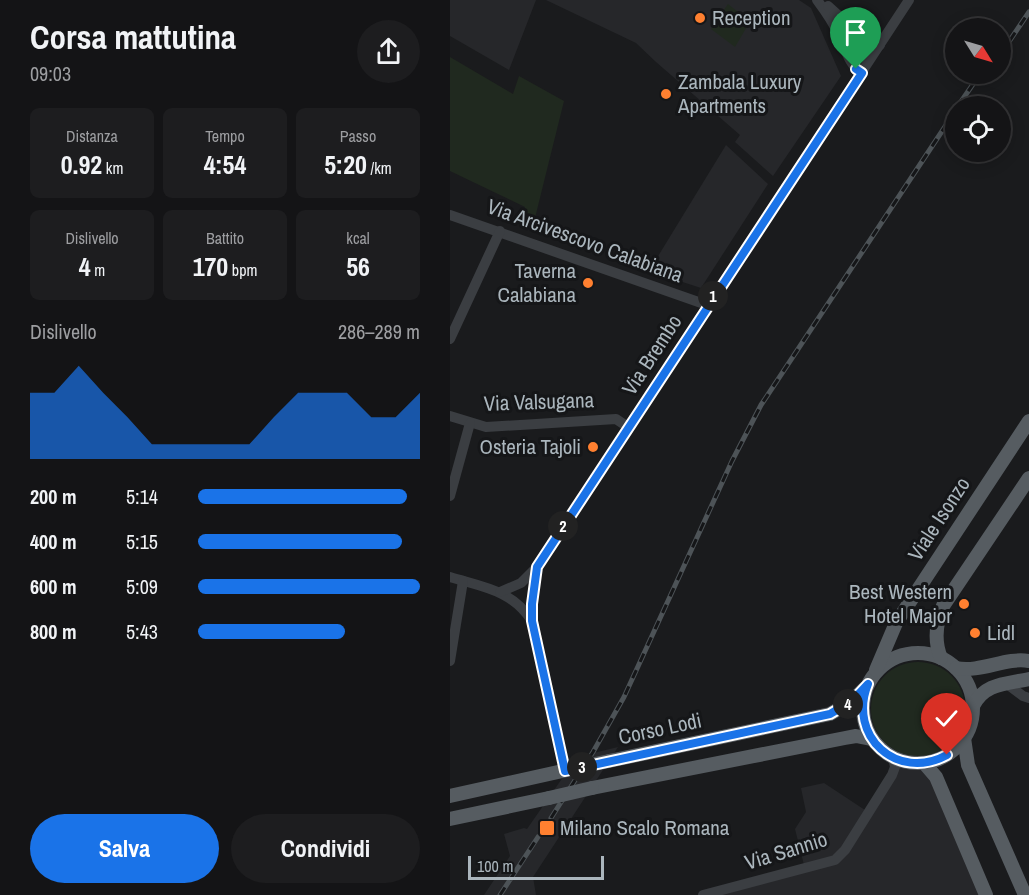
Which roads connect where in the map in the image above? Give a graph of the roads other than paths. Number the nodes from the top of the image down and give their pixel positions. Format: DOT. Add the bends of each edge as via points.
graph roads {
  1 [pos="819,0"];
  2 [pos="909,0"];
  3 [pos="858,31"];
  4 [pos="841,38"];
  5 [pos="880,45"];
  6 [pos="862,73"];
  7 [pos="450,215"];
  8 [pos="500,231"];
  9 [pos="707,305"];
  10 [pos="450,339"];
  11 [pos="450,416"];
  12 [pos="1029,421"];
  13 [pos="470,423"];
  14 [pos="628,427"];
  15 [pos="1029,478"];
  16 [pos="450,496"];
  17 [pos="537,567"];
  18 [pos="450,576"];
  19 [pos="463,581"];
  20 [pos="500,592"];
  21 [pos="532,621"];
  22 [pos="941,658"];
  23 [pos="1026,659"];
  24 [pos="450,661"];
  25 [pos="956,668"];
  26 [pos="871,679"];
  27 [pos="1029,679"];
  28 [pos="1008,684"];
  29 [pos="1029,698"];
  30 [pos="973,706"];
  31 [pos="871,739"];
  32 [pos="959,744"];
  33 [pos="893,758"];
  34 [pos="924,763"];
  35 [pos="566,770"];
  36 [pos="450,796"];
  37 [pos="450,819"];
  38 [pos="706,895"];
  39 [pos="986,895"];
  40 [pos="1024,895"];
  1 -- 3 [label="street"];
  1 -- 4 [label="street"];
  2 -- 5 [label="street, Via Brembo"];
  3 -- 4 [label="street" via="846,32"];
  3 -- 5 [label="street"];
  4 -- 6 [label="street" via="851,61"];
  5 -- 6 [label="street, Via Brembo"];
  6 -- 9 [label="street, Via Brembo"];
  7 -- 8 [label="street, Via Arcivescovo Calabiana"];
  8 -- 9 [label="street, Via Arcivescovo Calabiana"];
  8 -- 10 [label="street"];
  9 -- 14 [label="street, Via Brembo"];
  11 -- 13 [label="street, Via Valsugana"];
  12 -- 26 [label="main road, Viale Isonzo" via="897,623"];
  13 -- 14 [label="street, Via Valsugana" via="486,427 616,419"];
  13 -- 16 [label="street"];
  14 -- 17 [label="street, Via Brembo"];
  15 -- 22 [label="main road" via="943,606 937,634"];
  17 -- 20 [label="street, Via Brembo" via="521,583"];
  17 -- 21 [label="street, Via Brembo"];
  18 -- 19 [label="street"];
  19 -- 20 [label="street"];
  19 -- 24 [label="street"];
  20 -- 21 [label="street" via="522,606"];
  21 -- 35 [label="street, Via Brembo"];
  22 -- 25 [label="main road"];
  22 -- 26 [label="main road" via="925,653 905,654 890,660"];
  23 -- 25 [label="main road"];
  25 -- 30 [label="main road" via="968,685"];
  26 -- 31 [label="main road" via="862,710"];
  26 -- 35 [label="main road, Corso Lodi, bridge" via="852,701 830,714"];
  27 -- 28 [label="main road"];
  28 -- 29 [label="street"];
  28 -- 30 [label="main road" via="984,690"];
  30 -- 32 [label="main road" via="971,723"];
  31 -- 33 [label="main road"];
  31 -- 37 [label="main road, Corso Lodi, bridge" via="845,738"];
  32 -- 34 [label="main road" via="940,759"];
  32 -- 40 [label="main road"];
  33 -- 34 [label="main road"];
  33 -- 38 [label="street, Via Sannio" via="892,776 835,860"];
  34 -- 39 [label="main road" via="936,777"];
  35 -- 36 [label="main road, Corso Lodi"];
}
